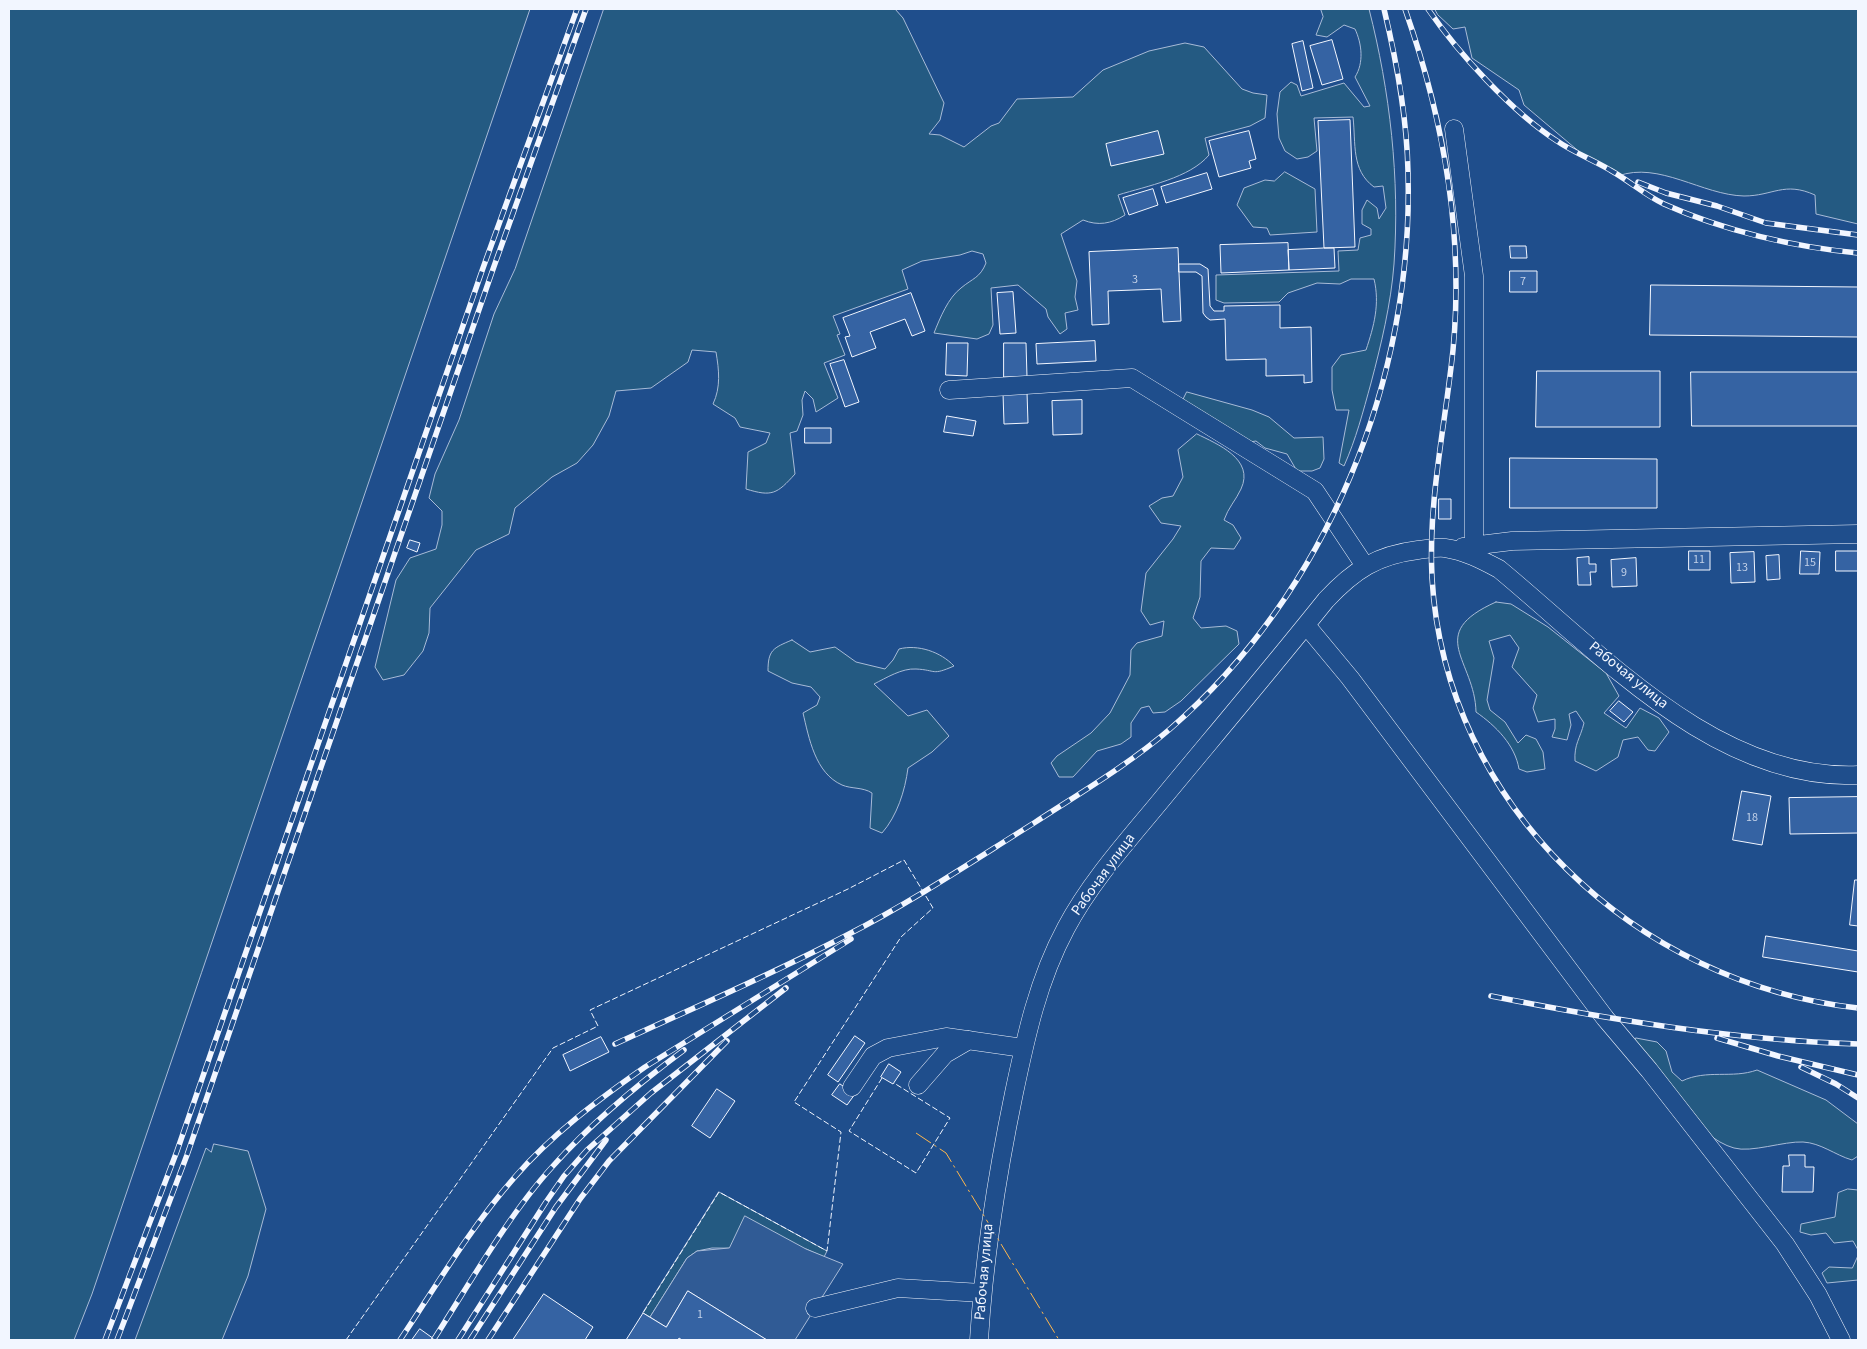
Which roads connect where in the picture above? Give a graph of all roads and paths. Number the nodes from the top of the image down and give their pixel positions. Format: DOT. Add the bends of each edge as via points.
graph roads {
  1 [pos="1454,129"];
  2 [pos="949,390"];
  3 [pos="1858,534"];
  4 [pos="1474,546"];
  5 [pos="1445,548"];
  6 [pos="1365,566"];
  7 [pos="1306,625"];
  8 [pos="1858,776"];
  9 [pos="969,1040"];
  10 [pos="1023,1048"];
  11 [pos="918,1085"];
  12 [pos="852,1087"];
  13 [pos="982,1293"];
  14 [pos="815,1308"];
  15 [pos="979,1340"];
  16 [pos="1841,1340"];
  1 -- 4 [label="street" via="1474,276"];
  2 -- 6 [label="street" via="1132,378 1315,491"];
  3 -- 4 [label="street, Рабочая улица" via="1512,541"];
  4 -- 5 [label="street, Рабочая улица"];
  5 -- 6 [label="street, Рабочая улица" via="1406,552"];
  5 -- 8 [label="street, Рабочая улица" via="1473,556 1499,569 1649,696 1700,729 1782,768"];
  6 -- 7 [label="street, Рабочая улица" via="1346,579"];
  7 -- 10 [label="street, Рабочая улица" via="1092,888 1066,927 1048,965"];
  7 -- 16 [label="street" via="1350,678 1605,1018 1784,1244 1818,1295"];
  9 -- 10 [label="street"];
  9 -- 11 [label="street" via="945,1054"];
  9 -- 12 [label="street" via="946,1037 888,1048 873,1056"];
  10 -- 13 [label="street, Рабочая улица" via="990,1221"];
  13 -- 14 [label="street" via="898,1288"];
  13 -- 15 [label="street, Рабочая улица"];
}
